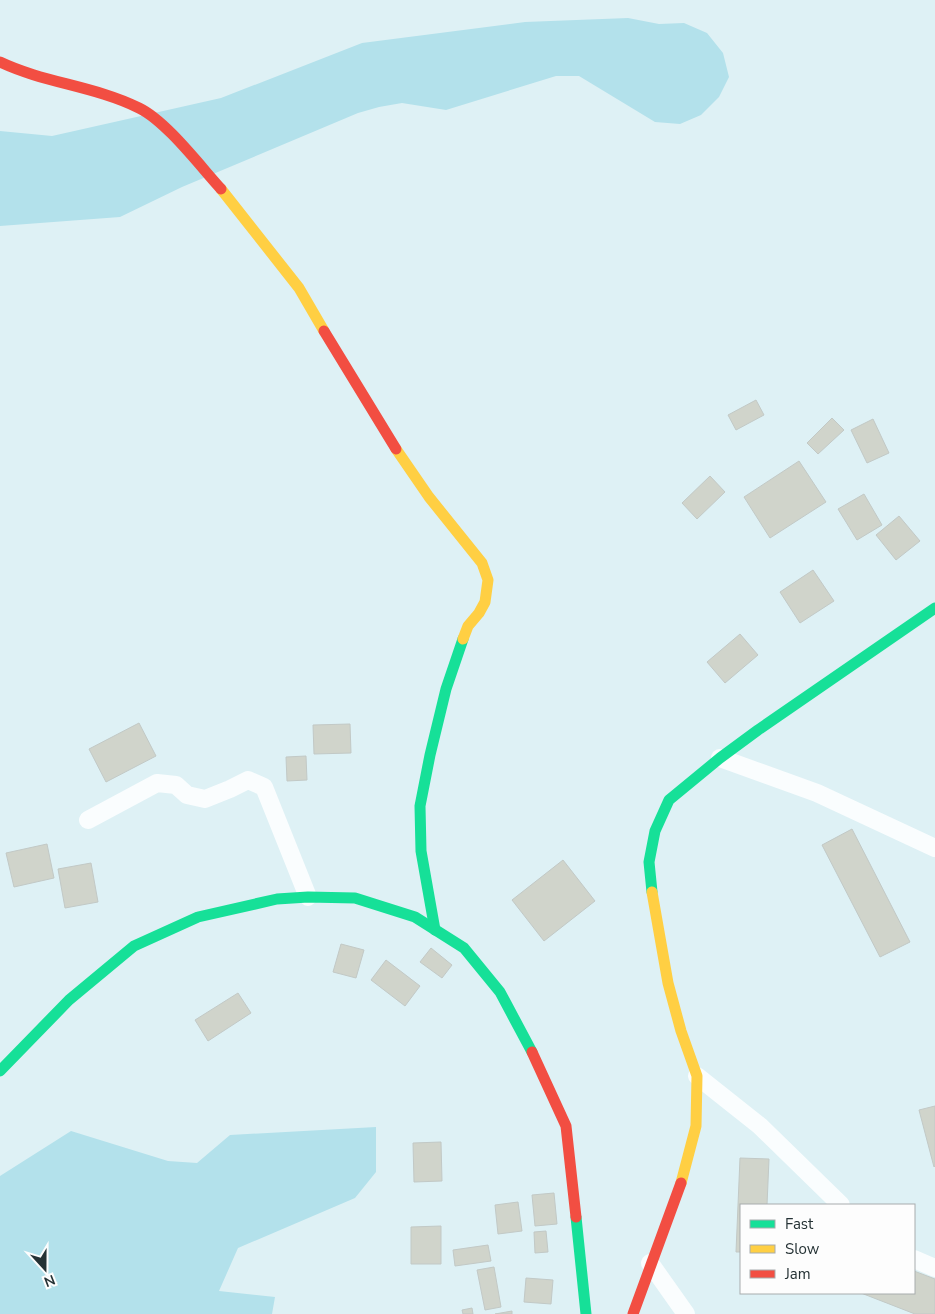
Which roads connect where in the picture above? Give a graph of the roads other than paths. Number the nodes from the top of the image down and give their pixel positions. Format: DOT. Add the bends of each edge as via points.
graph roads {
  1 [pos="0,62"];
  2 [pos="935,608"];
  3 [pos="720,758"];
  4 [pos="88,820"];
  5 [pos="935,848"];
  6 [pos="308,897"];
  7 [pos="435,930"];
  8 [pos="0,1071"];
  9 [pos="697,1076"];
  10 [pos="840,1204"];
  11 [pos="915,1259"];
  12 [pos="650,1263"];
  13 [pos="935,1268"];
  14 [pos="586,1314"];
  15 [pos="633,1314"];
  16 [pos="686,1314"];
  1 -- 7 [label="street" via="140,108 164,126 225,193 299,288 387,436 482,563 488,580 485,602 468,626 446,689 420,806 421,851"];
  2 -- 3 [label="street"];
  3 -- 5 [label="street" via="817,793"];
  3 -- 9 [label="street" via="669,800 655,831 649,862 668,983"];
  4 -- 6 [label="street" via="157,783 176,785 187,795 205,799 248,780 264,787"];
  6 -- 7 [label="street" via="355,898 414,917"];
  6 -- 8 [label="street" via="277,899 198,916 134,946 69,1000"];
  7 -- 14 [label="street" via="464,948 500,992 566,1126"];
  9 -- 10 [label="street" via="760,1126"];
  9 -- 12 [label="street" via="696,1126 681,1184"];
  11 -- 13 [label="street"];
  12 -- 15 [label="street"];
  12 -- 16 [label="street"];
}
